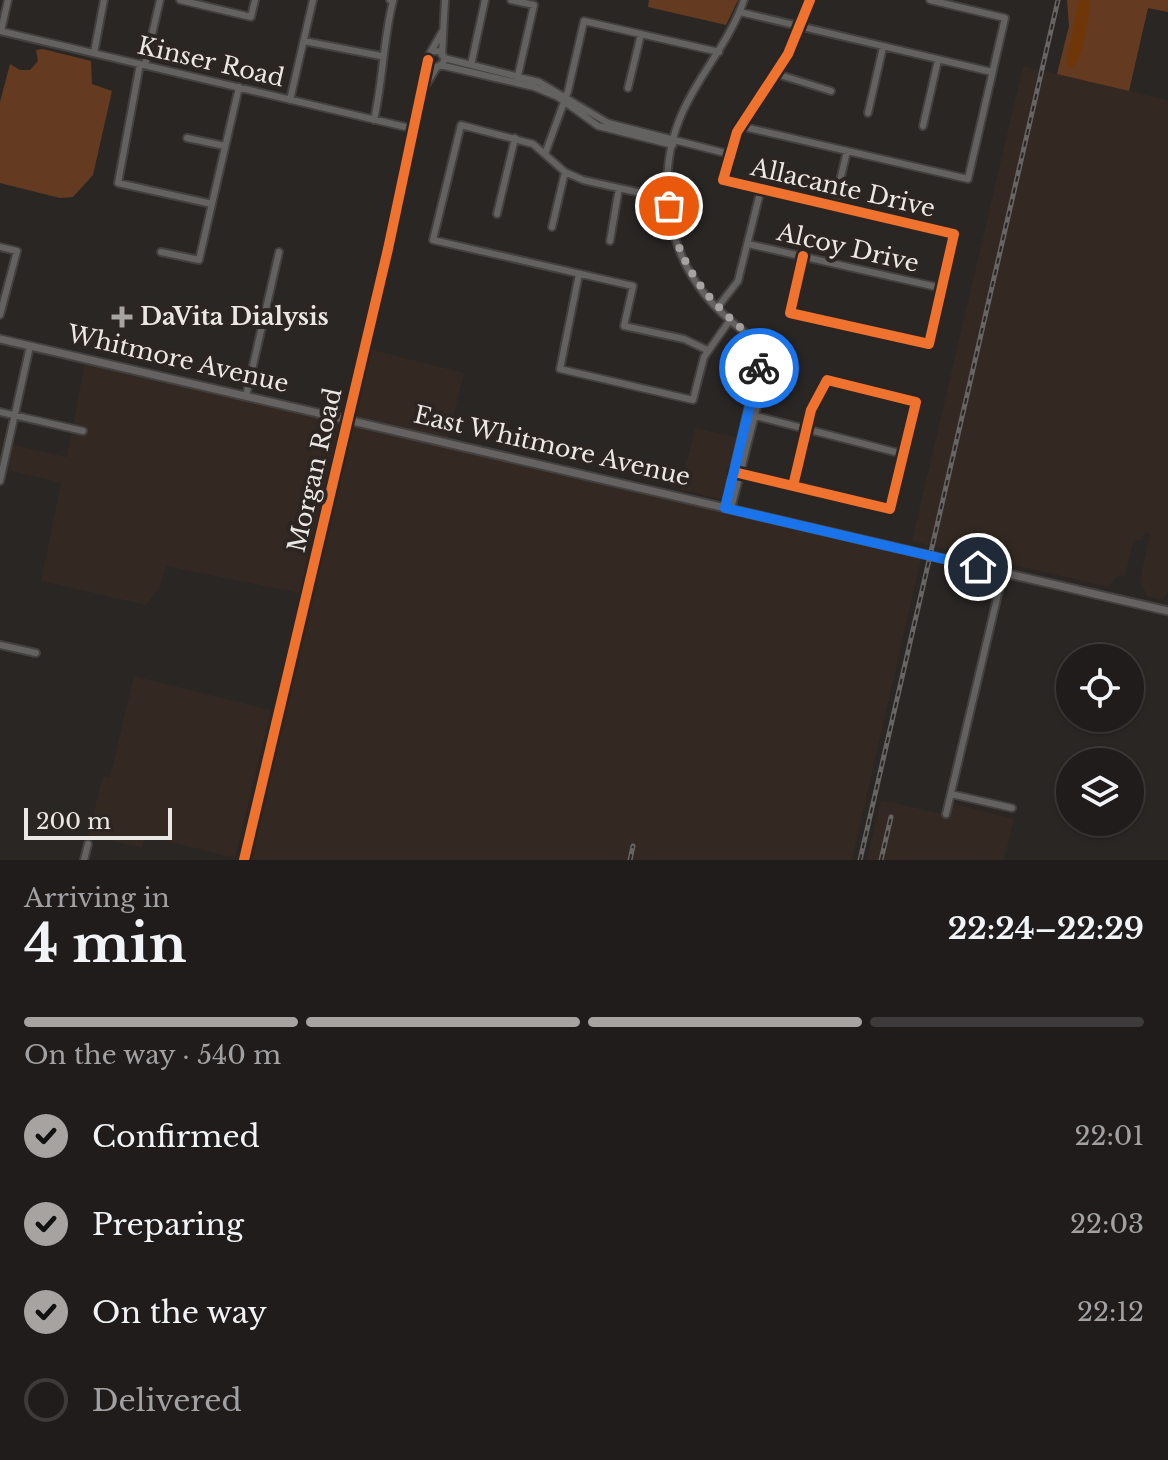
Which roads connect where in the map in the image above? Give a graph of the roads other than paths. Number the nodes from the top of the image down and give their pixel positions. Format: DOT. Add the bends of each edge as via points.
graph roads {
  1 [pos="8,0"];
  2 [pos="104,0"];
  3 [pos="160,0"];
  4 [pos="180,0"];
  5 [pos="255,0"];
  6 [pos="313,0"];
  7 [pos="391,0"];
  8 [pos="445,0"];
  9 [pos="485,0"];
  10 [pos="511,0"];
  11 [pos="744,0"];
  12 [pos="810,0"];
  13 [pos="930,0"];
  14 [pos="740,12"];
  15 [pos="801,27"];
  16 [pos="0,31"];
  17 [pos="442,32"];
  18 [pos="641,34"];
  19 [pos="304,41"];
  20 [pos="883,47"];
  21 [pos="719,52"];
  22 [pos="94,53"];
  23 [pos="381,56"];
  24 [pos="429,57"];
  25 [pos="938,60"];
  26 [pos="441,61"];
  27 [pos="142,65"];
  28 [pos="471,65"];
  29 [pos="992,72"];
  30 [pos="777,74"];
  31 [pos="517,79"];
  32 [pos="239,87"];
  33 [pos="424,88"];
  34 [pos="628,88"];
  35 [pos="831,91"];
  36 [pos="564,99"];
  37 [pos="290,100"];
  38 [pos="868,113"];
  39 [pos="374,120"];
  40 [pos="740,126"];
  41 [pos="923,126"];
  42 [pos="414,129"];
  43 [pos="187,138"];
  44 [pos="515,138"];
  45 [pos="672,142"];
  46 [pos="225,146"];
  47 [pos="847,151"];
  48 [pos="545,154"];
  49 [pos="729,154"];
  50 [pos="565,172"];
  51 [pos="619,188"];
  52 [pos="761,189"];
  53 [pos="668,199"];
  54 [pos="212,204"];
  55 [pos="834,206"];
  56 [pos="497,214"];
  57 [pos="552,227"];
  58 [pos="610,241"];
  59 [pos="748,244"];
  60 [pos="0,247"];
  61 [pos="161,252"];
  62 [pos="279,252"];
  63 [pos="803,256"];
  64 [pos="579,274"];
  65 [pos="941,288"];
  66 [pos="717,308"];
  67 [pos="0,315"];
  68 [pos="730,320"];
  69 [pos="0,339"];
  70 [pos="30,346"];
  71 [pos="707,350"];
  72 [pos="246,396"];
  73 [pos="0,412"];
  74 [pos="15,415"];
  75 [pos="750,415"];
  76 [pos="347,419"];
  77 [pos="83,431"];
  78 [pos="806,431"];
  79 [pos="903,454"];
  80 [pos="737,472"];
  81 [pos="0,481"];
  82 [pos="793,486"];
  83 [pos="728,508"];
  84 [pos="1003,573"];
  85 [pos="1168,611"];
  86 [pos="0,645"];
  87 [pos="36,653"];
  88 [pos="951,794"];
  89 [pos="1012,808"];
  90 [pos="946,814"];
  91 [pos="88,844"];
  92 [pos="84,860"];
  93 [pos="244,860"];
  1 -- 16 [label="street"];
  2 -- 22 [label="street"];
  3 -- 27 [label="street"];
  4 -- 5 [label="street" via="251,17"];
  6 -- 19 [label="street"];
  7 -- 23 [label="street"];
  8 -- 17 [label="street, Morgan Road"];
  9 -- 28 [label="street"];
  10 -- 31 [label="street" via="534,5"];
  11 -- 14 [label="street"];
  12 -- 15 [label="street"];
  13 -- 29 [label="street" via="1005,18"];
  14 -- 15 [label="street"];
  14 -- 21 [label="street"];
  15 -- 20 [label="street"];
  15 -- 30 [label="street"];
  16 -- 22 [label="street, Kinser Road"];
  17 -- 24 [label="street, Morgan Road"];
  17 -- 26 [label="street, Morgan Road"];
  18 -- 21 [label="street"];
  18 -- 34 [label="street"];
  18 -- 36 [label="street" via="584,21"];
  19 -- 23 [label="street"];
  19 -- 37 [label="street"];
  20 -- 25 [label="street"];
  20 -- 38 [label="street"];
  21 -- 45 [label="street" via="688,100"];
  22 -- 27 [label="street, Kinser Road"];
  23 -- 39 [label="street"];
  24 -- 26 [label="street"];
  24 -- 26 [label="street"];
  24 -- 33 [label="street, Morgan Road"];
  25 -- 29 [label="street"];
  25 -- 41 [label="street"];
  26 -- 28 [label="street"];
  26 -- 31 [label="street"];
  26 -- 33 [label="street, Morgan Road"];
  27 -- 32 [label="street, Kinser Road"];
  27 -- 54 [label="street" via="118,183"];
  28 -- 31 [label="street"];
  29 -- 47 [label="street" via="968,179"];
  30 -- 35 [label="street"];
  30 -- 40 [label="street"];
  31 -- 36 [label="street"];
  32 -- 37 [label="street, Kinser Road"];
  32 -- 46 [label="street"];
  33 -- 42 [label="street, Morgan Road"];
  36 -- 45 [label="street" via="608,123"];
  36 -- 48 [label="street"];
  37 -- 39 [label="street, Kinser Road"];
  39 -- 42 [label="street, Kinser Road"];
  40 -- 47 [label="street"];
  40 -- 49 [label="street"];
  42 -- 76 [label="street, Morgan Road"];
  43 -- 46 [label="street"];
  44 -- 48 [label="street"];
  44 -- 56 [label="street"];
  44 -- 64 [label="street" via="461,125 433,240"];
  45 -- 49 [label="street"];
  45 -- 53 [label="street"];
  46 -- 54 [label="street"];
  47 -- 55 [label="street"];
  48 -- 50 [label="street"];
  49 -- 52 [label="street, Allacante Drive" via="723,180"];
  50 -- 51 [label="street"];
  50 -- 57 [label="street"];
  51 -- 53 [label="street"];
  51 -- 58 [label="street"];
  52 -- 55 [label="street, Allacante Drive"];
  52 -- 59 [label="street"];
  53 -- 66 [label="street" via="683,259"];
  54 -- 61 [label="street" via="199,260"];
  55 -- 65 [label="street, Allacante Drive" via="954,234"];
  59 -- 63 [label="street, Alcoy Drive"];
  59 -- 66 [label="street" via="736,286"];
  60 -- 67 [label="street" via="17,251"];
  62 -- 72 [label="street"];
  63 -- 65 [label="street, Alcoy Drive"];
  63 -- 65 [label="street" via="790,313 929,344"];
  64 -- 71 [label="street" via="633,286 624,326 684,339"];
  64 -- 71 [label="street" via="560,369 693,400"];
  66 -- 68 [label="street"];
  68 -- 71 [label="street"];
  68 -- 75 [label="street" via="769,351"];
  69 -- 70 [label="main road, Whitmore Avenue"];
  70 -- 72 [label="main road, Whitmore Avenue"];
  70 -- 74 [label="street"];
  72 -- 76 [label="main road, Whitmore Avenue"];
  73 -- 74 [label="street"];
  74 -- 77 [label="street"];
  74 -- 81 [label="street"];
  75 -- 78 [label="street"];
  75 -- 80 [label="street"];
  76 -- 83 [label="main road, East Whitmore Avenue"];
  76 -- 93 [label="street, Morgan Road"];
  78 -- 79 [label="street"];
  78 -- 79 [label="street" via="827,380 916,402"];
  78 -- 82 [label="street"];
  79 -- 82 [label="street" via="890,509"];
  80 -- 82 [label="street"];
  80 -- 83 [label="street"];
  83 -- 84 [label="main road, East Whitmore Avenue"];
  84 -- 85 [label="main road, East Whitmore Avenue"];
  84 -- 88 [label="street"];
  86 -- 87 [label="street"];
  88 -- 89 [label="street"];
  88 -- 90 [label="street"];
  91 -- 92 [label="street"];
}
